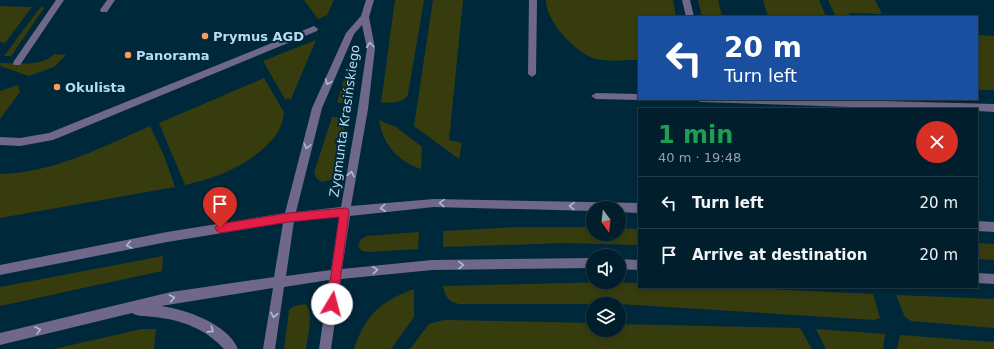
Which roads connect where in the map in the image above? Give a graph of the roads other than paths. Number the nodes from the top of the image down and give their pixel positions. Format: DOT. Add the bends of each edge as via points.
graph roads {
  1 [pos="60,0"];
  2 [pos="111,0"];
  3 [pos="370,0"];
  4 [pos="533,0"];
  5 [pos="686,0"];
  6 [pos="104,10"];
  7 [pos="690,16"];
  8 [pos="365,17"];
  9 [pos="314,29"];
  10 [pos="17,63"];
  11 [pos="532,74"];
  12 [pos="596,96"];
  13 [pos="638,97"];
  14 [pos="742,100"];
  15 [pos="994,108"];
  16 [pos="0,141"];
  17 [pos="638,208"];
  18 [pos="345,212"];
  19 [pos="289,217"];
  20 [pos="978,226"];
  21 [pos="994,227"];
  22 [pos="586,263"];
  23 [pos="626,264"];
  24 [pos="638,265"];
  25 [pos="0,270"];
  26 [pos="336,274"];
  27 [pos="978,278"];
  28 [pos="994,279"];
  29 [pos="280,281"];
  30 [pos="120,310"];
  31 [pos="0,339"];
  32 [pos="232,349"];
  33 [pos="269,349"];
  34 [pos="325,349"];
  1 -- 10 [label="street"];
  2 -- 6 [label="street"];
  3 -- 8 [label="street, Zygmunta Krasińskiego"];
  4 -- 11 [label="street"];
  5 -- 7 [label="street"];
  18 -- 8 [label="street, Zygmunta Krasińskiego, one-way" via="371,48"];
  8 -- 19 [label="street, Zygmunta Krasińskiego, one-way" via="350,33 316,108"];
  9 -- 16 [label="street" via="50,137 20,142"];
  12 -- 13 [label="street"];
  14 -- 15 [label="street"];
  17 -- 18 [label="street, one-way" via="434,203"];
  18 -- 19 [label="street"];
  18 -- 26 [label="street, Zygmunta Krasińskiego"];
  19 -- 25 [label="street, one-way" via="167,237"];
  19 -- 29 [label="street, Zygmunta Krasińskiego"];
  20 -- 21 [label="street"];
  26 -- 22 [label="street, one-way" via="432,265"];
  23 -- 24 [label="street"];
  26 -- 29 [label="street"];
  26 -- 34 [label="street, Zygmunta Krasińskiego"];
  27 -- 28 [label="street"];
  30 -- 29 [label="street, one-way" via="171,298"];
  29 -- 33 [label="street, Zygmunta Krasińskiego, one-way"];
  31 -- 30 [label="street, one-way"];
  30 -- 32 [label="street, one-way" via="179,314 203,324 224,338"];
}
